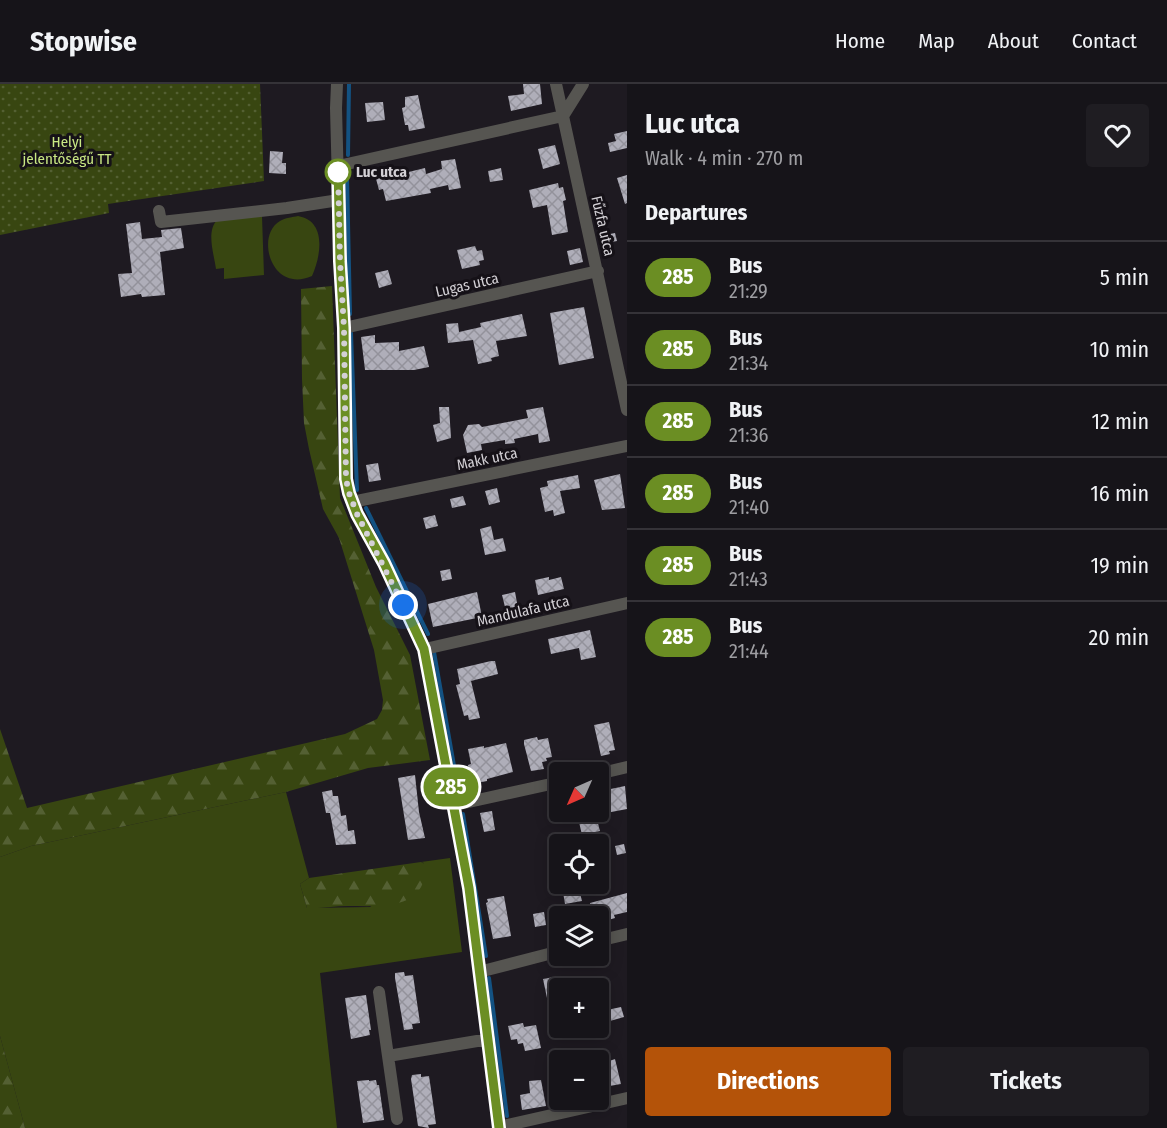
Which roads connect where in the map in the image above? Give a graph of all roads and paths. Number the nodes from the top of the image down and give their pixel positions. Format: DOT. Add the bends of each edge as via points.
graph roads {
  1 [pos="337,84"];
  2 [pos="556,84"];
  3 [pos="583,84"];
  4 [pos="563,116"];
  5 [pos="338,166"];
  6 [pos="339,200"];
  7 [pos="159,211"];
  8 [pos="598,272"];
  9 [pos="344,328"];
  10 [pos="627,410"];
  11 [pos="627,446"];
  12 [pos="352,502"];
  13 [pos="627,603"];
  14 [pos="424,649"];
  15 [pos="627,767"];
  16 [pos="609,771"];
  17 [pos="549,784"];
  18 [pos="455,805"];
  19 [pos="627,934"];
  20 [pos="609,938"];
  21 [pos="549,954"];
  22 [pos="479,972"];
  23 [pos="380,992"];
  24 [pos="489,1039"];
  25 [pos="388,1056"];
  26 [pos="627,1098"];
  27 [pos="397,1119"];
  28 [pos="499,1127"];
  1 -- 5 [label="street"];
  2 -- 4 [label="street, Fűzfa utca"];
  3 -- 4 [label="street"];
  4 -- 5 [label="street"];
  4 -- 8 [label="street, Fűzfa utca"];
  5 -- 6 [label="street"];
  6 -- 7 [label="street" via="161,222"];
  6 -- 9 [label="street"];
  8 -- 9 [label="street, Lugas utca"];
  8 -- 10 [label="street, Fűzfa utca"];
  9 -- 12 [label="street" via="345,462"];
  11 -- 12 [label="street, Makk utca"];
  12 -- 14 [label="street"];
  13 -- 14 [label="street, Mandulafa utca"];
  14 -- 18 [label="street"];
  15 -- 16 [label="street"];
  17 -- 18 [label="street"];
  18 -- 22 [label="street"];
  19 -- 20 [label="street"];
  21 -- 22 [label="street"];
  22 -- 24 [label="street"];
  23 -- 25 [label="street"];
  24 -- 25 [label="street"];
  24 -- 28 [label="street"];
  25 -- 27 [label="street"];
  26 -- 28 [label="street"];
}
